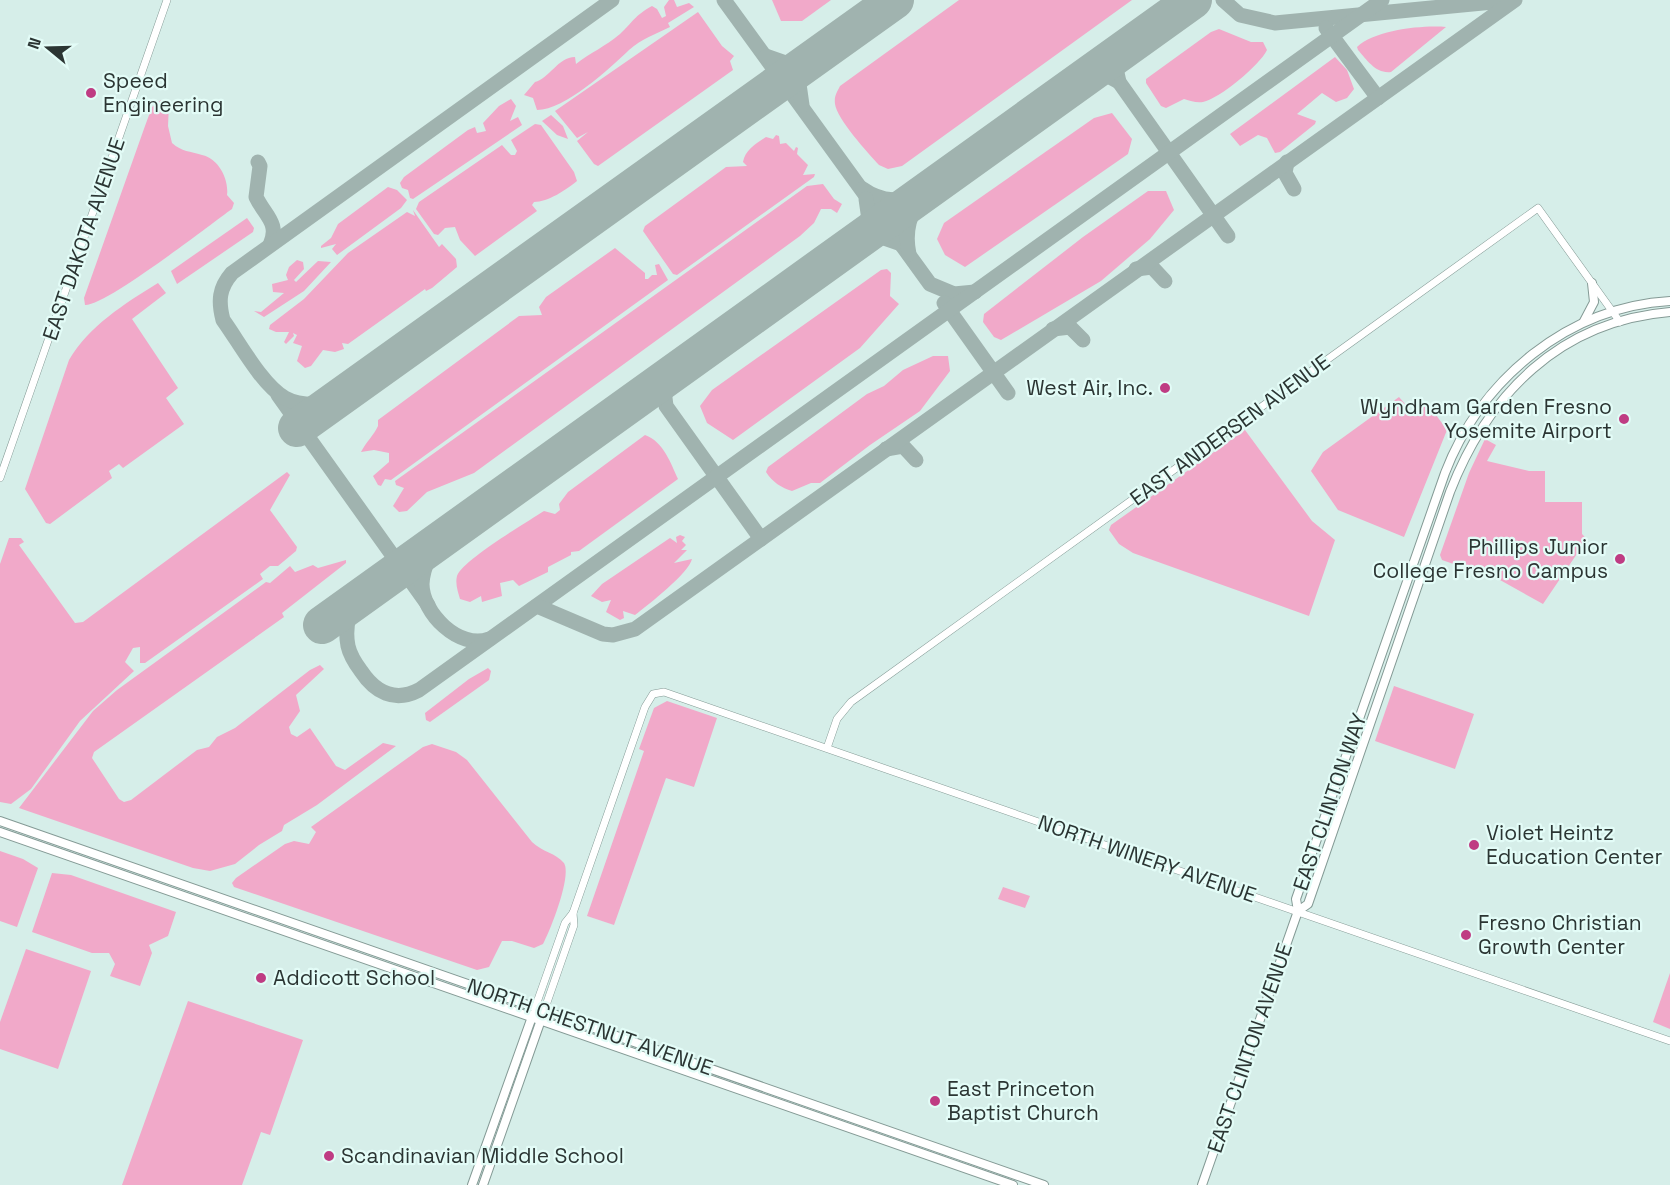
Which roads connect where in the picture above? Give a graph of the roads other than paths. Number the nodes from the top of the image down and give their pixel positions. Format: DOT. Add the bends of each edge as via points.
graph roads {
  1 [pos="167,0"];
  2 [pos="1592,283"];
  3 [pos="1670,301"];
  4 [pos="1613,312"];
  5 [pos="1670,312"];
  6 [pos="1620,322"];
  7 [pos="1584,323"];
  8 [pos="1509,374"];
  9 [pos="1479,430"];
  10 [pos="0,478"];
  11 [pos="827,748"];
  12 [pos="0,821"];
  13 [pos="0,832"];
  14 [pos="55,841"];
  15 [pos="51,850"];
  16 [pos="1298,911"];
  17 [pos="573,913"];
  18 [pos="535,1008"];
  19 [pos="544,1011"];
  20 [pos="531,1018"];
  21 [pos="541,1021"];
  22 [pos="1670,1041"];
  23 [pos="625,1050"];
  24 [pos="678,1058"];
  25 [pos="472,1185"];
  26 [pos="483,1185"];
  27 [pos="1013,1185"];
  28 [pos="1044,1185"];
  29 [pos="1202,1185"];
  1 -- 10 [label="street, EAST DAKOTA AVENUE"];
  2 -- 4 [label="street, EAST ANDERSEN AVENUE"];
  2 -- 7 [label="main road" via="1593,306"];
  2 -- 11 [label="street, EAST ANDERSEN AVENUE" via="1538,208 851,702 837,719"];
  3 -- 4 [label="main road, EAST CLINTON WAY"];
  4 -- 6 [label="street, EAST ANDERSEN AVENUE"];
  4 -- 7 [label="main road, EAST CLINTON WAY"];
  5 -- 6 [label="main road, EAST CLINTON WAY"];
  6 -- 9 [label="main road, EAST CLINTON WAY" via="1579,338 1542,361 1508,392"];
  7 -- 8 [label="main road, EAST CLINTON WAY" via="1548,343"];
  8 -- 9 [label="main road" via="1481,413"];
  8 -- 16 [label="main road, EAST CLINTON WAY" via="1474,415 1449,463 1296,899"];
  9 -- 16 [label="main road, EAST CLINTON WAY" via="1450,492 1308,904"];
  11 -- 16 [label="street, NORTH WINERY AVENUE"];
  11 -- 17 [label="street, NORTH WINERY AVENUE" via="673,694 657,693 650,697"];
  12 -- 14 [label="main road, NORTH CHESTNUT AVENUE"];
  13 -- 15 [label="main road, NORTH CHESTNUT AVENUE"];
  14 -- 15 [label="main road"];
  14 -- 18 [label="main road, NORTH CHESTNUT AVENUE"];
  15 -- 20 [label="main road, NORTH CHESTNUT AVENUE"];
  16 -- 22 [label="street, NORTH WINERY AVENUE"];
  16 -- 29 [label="main road, EAST CLINTON AVENUE"];
  17 -- 18 [label="street" via="565,923"];
  17 -- 19 [label="street" via="574,925"];
  18 -- 19 [label="main road, NORTH CHESTNUT AVENUE"];
  18 -- 20 [label="main road"];
  19 -- 21 [label="main road"];
  19 -- 24 [label="main road, NORTH CHESTNUT AVENUE"];
  20 -- 21 [label="main road, NORTH CHESTNUT AVENUE"];
  20 -- 25 [label="main road"];
  21 -- 23 [label="main road, NORTH CHESTNUT AVENUE"];
  21 -- 26 [label="main road"];
  23 -- 24 [label="main road" via="630,1046"];
  23 -- 27 [label="main road, NORTH CHESTNUT AVENUE"];
  24 -- 28 [label="main road, NORTH CHESTNUT AVENUE"];
}
